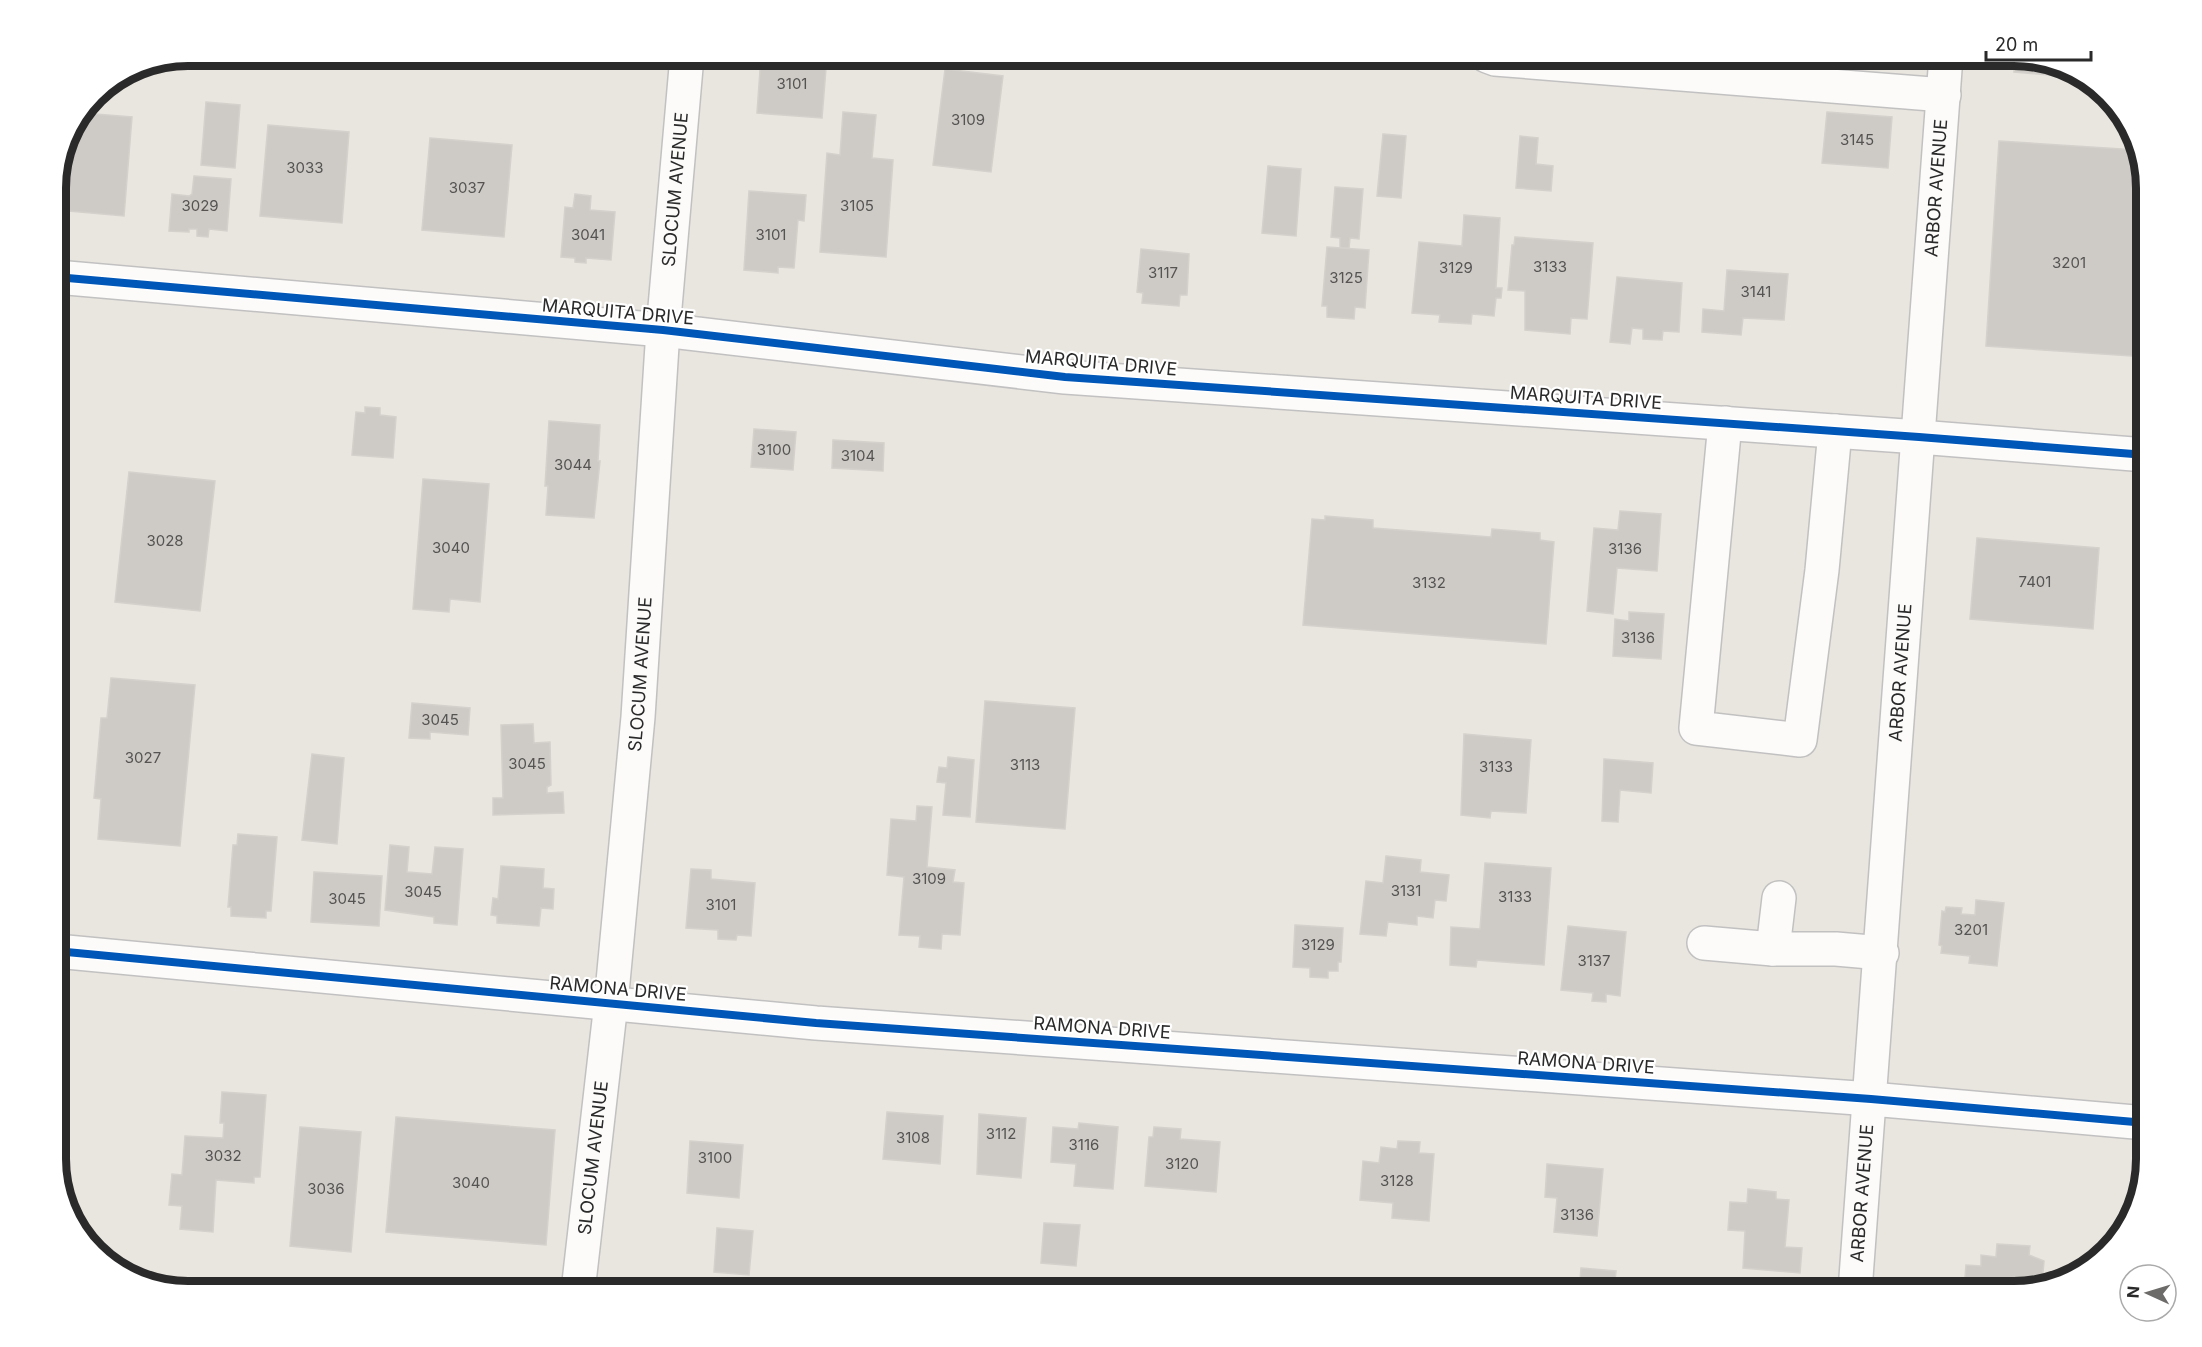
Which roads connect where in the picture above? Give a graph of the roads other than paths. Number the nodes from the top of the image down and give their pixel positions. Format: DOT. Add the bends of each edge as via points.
graph roads {
  1 [pos="686,66"];
  2 [pos="1582,66"];
  3 [pos="1946,66"];
  4 [pos="1944,95"];
  5 [pos="66,278"];
  6 [pos="663,330"];
  7 [pos="1725,423"];
  8 [pos="1835,431"];
  9 [pos="1919,437"];
  10 [pos="2136,454"];
  11 [pos="1779,898"];
  12 [pos="1704,943"];
  13 [pos="1773,949"];
  14 [pos="66,952"];
  15 [pos="1882,953"];
  16 [pos="610,1003"];
  17 [pos="1871,1099"];
  18 [pos="2136,1123"];
  19 [pos="579,1281"];
  20 [pos="1856,1281"];
  1 -- 6 [label="street, SLOCUM AVENUE"];
  2 -- 4 [label="street"];
  3 -- 4 [label="street, ARBOR AVENUE"];
  4 -- 9 [label="street, ARBOR AVENUE"];
  5 -- 6 [label="street, MARQUITA DRIVE"];
  6 -- 7 [label="street, MARQUITA DRIVE" via="1065,377"];
  6 -- 16 [label="street, SLOCUM AVENUE" via="638,717"];
  7 -- 8 [label="street, MARQUITA DRIVE"];
  7 -- 8 [label="street" via="1696,728 1800,740"];
  8 -- 9 [label="street, MARQUITA DRIVE"];
  9 -- 10 [label="street, MARQUITA DRIVE"];
  9 -- 15 [label="street, ARBOR AVENUE"];
  11 -- 13 [label="street"];
  12 -- 13 [label="street"];
  13 -- 15 [label="street"];
  14 -- 16 [label="street, RAMONA DRIVE"];
  15 -- 17 [label="street, ARBOR AVENUE"];
  16 -- 17 [label="street, RAMONA DRIVE" via="816,1023"];
  16 -- 19 [label="street, SLOCUM AVENUE"];
  17 -- 18 [label="street, RAMONA DRIVE"];
  17 -- 20 [label="street, ARBOR AVENUE"];
}
